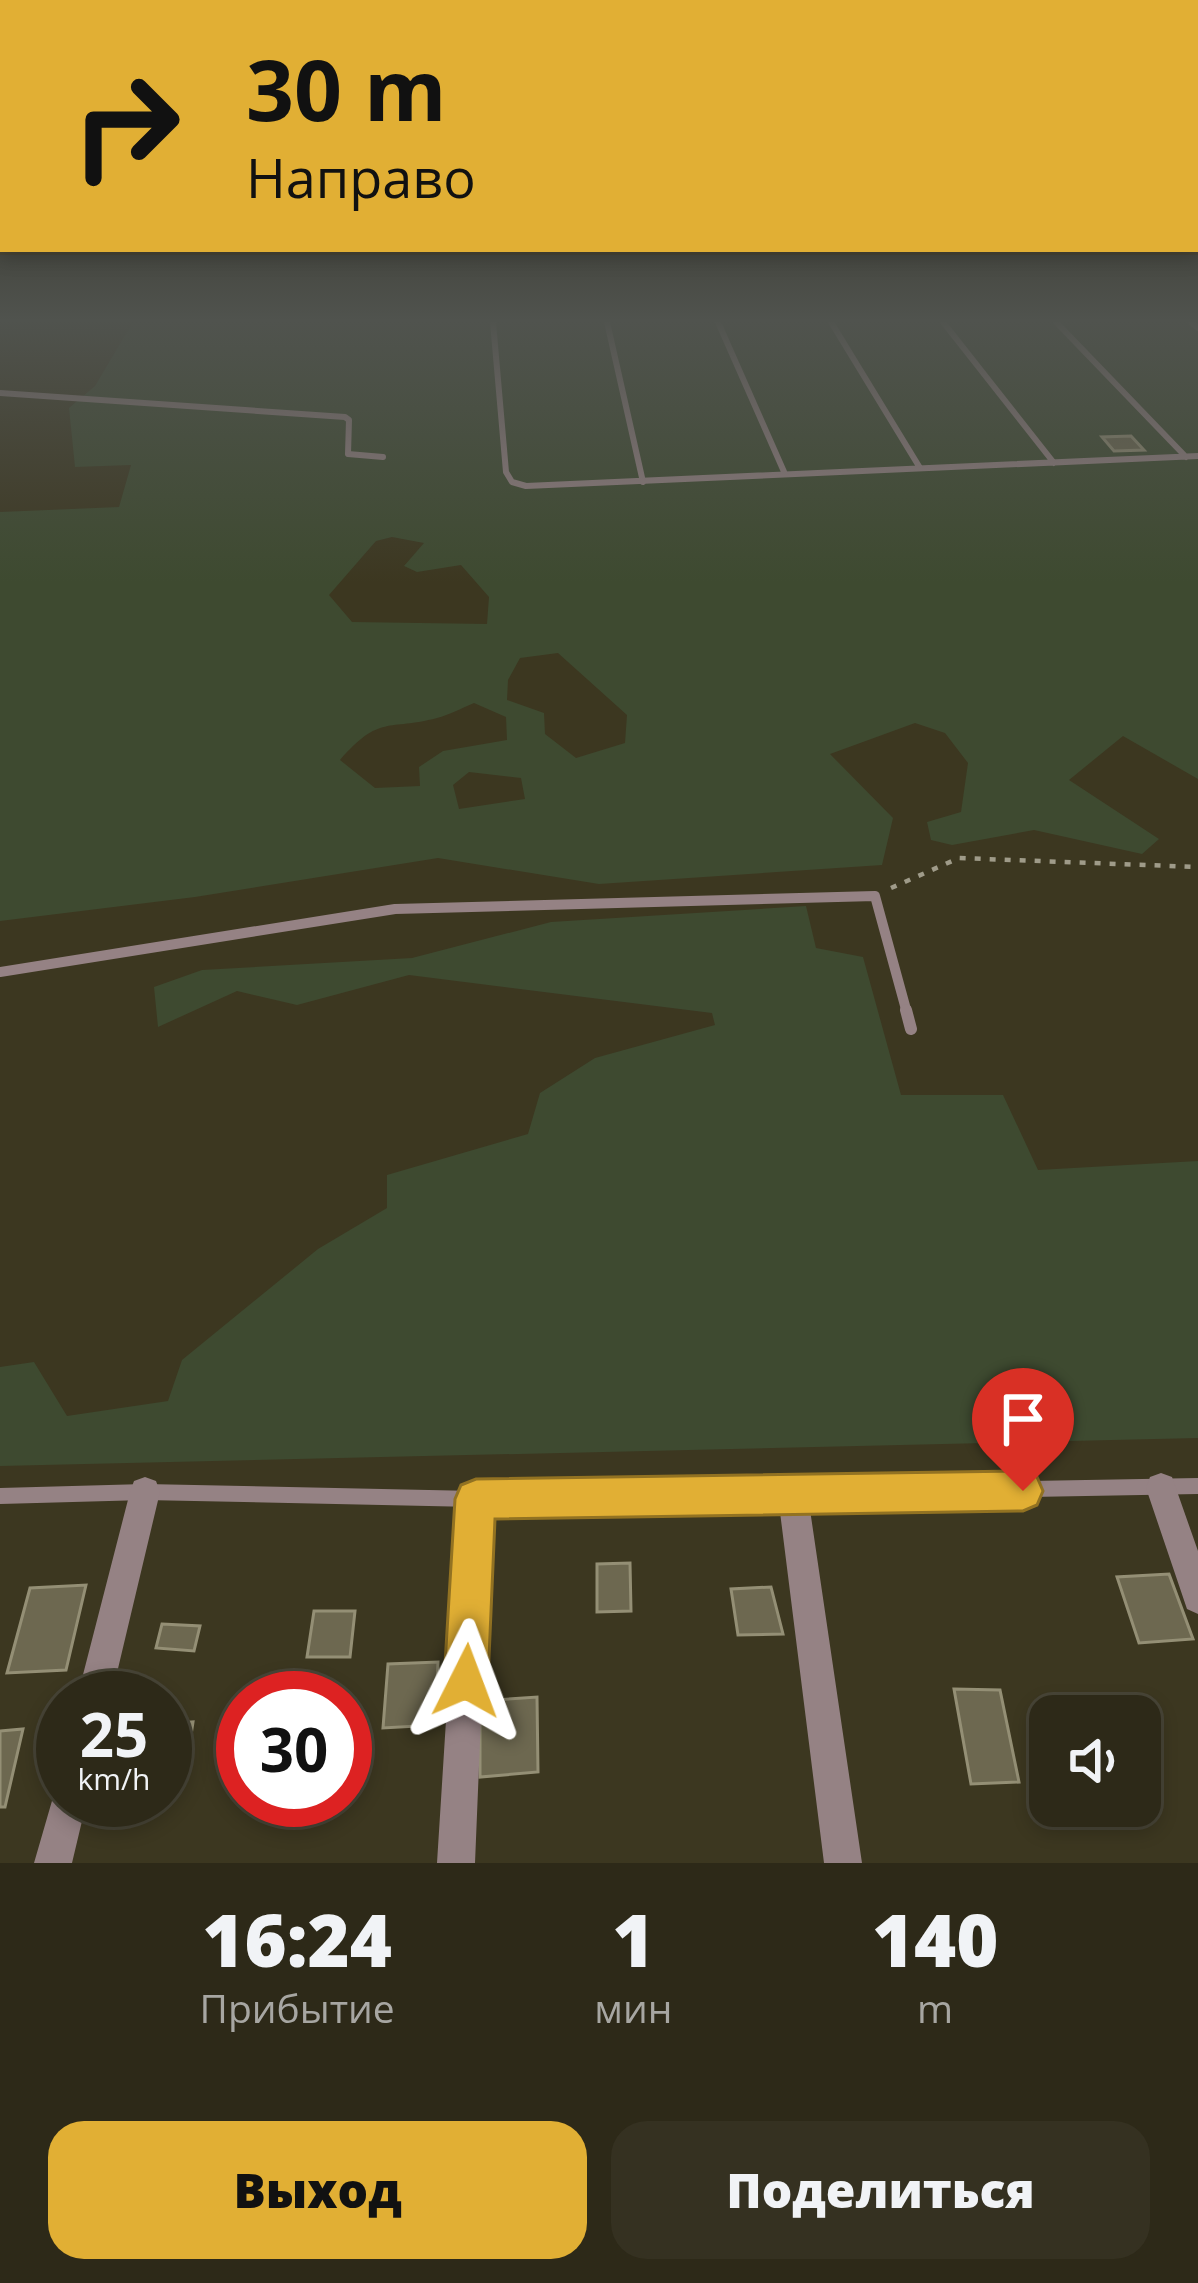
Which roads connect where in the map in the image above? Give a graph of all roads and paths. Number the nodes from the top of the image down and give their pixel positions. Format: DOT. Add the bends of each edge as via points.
graph roads {
  1 [pos="239,409"];
  2 [pos="501,409"];
  3 [pos="627,409"];
  4 [pos="756,409"];
  5 [pos="884,409"];
  6 [pos="1011,409"];
  7 [pos="1140,409"];
  8 [pos="1198,456"];
  9 [pos="383,457"];
  10 [pos="1186,457"];
  11 [pos="1054,463"];
  12 [pos="920,468"];
  13 [pos="785,474"];
  14 [pos="643,482"];
  15 [pos="1198,867"];
  16 [pos="875,896"];
  17 [pos="0,972"];
  18 [pos="911,1029"];
  19 [pos="1198,1486"];
  20 [pos="1161,1488"];
  21 [pos="146,1492"];
  22 [pos="0,1496"];
  23 [pos="794,1496"];
  24 [pos="476,1499"];
  25 [pos="1198,1598"];
  26 [pos="101,1671"];
  27 [pos="62,1827"];
  28 [pos="53,1863"];
  29 [pos="455,1863"];
  30 [pos="843,1863"];
  1 -- 9 [label="lane" via="345,416 348,454"];
  2 -- 14 [label="lane" via="512,482"];
  3 -- 14 [label="lane"];
  4 -- 13 [label="lane"];
  5 -- 12 [label="lane"];
  6 -- 11 [label="lane"];
  7 -- 10 [label="lane"];
  8 -- 10 [label="lane"];
  10 -- 11 [label="lane"];
  11 -- 12 [label="lane"];
  12 -- 13 [label="lane"];
  13 -- 14 [label="lane"];
  15 -- 16 [label="path" via="959,858"];
  16 -- 17 [label="lane" via="395,909"];
  16 -- 18 [label="lane"];
  19 -- 20 [label="lane"];
  20 -- 23 [label="lane"];
  20 -- 25 [label="street"];
  21 -- 22 [label="lane"];
  21 -- 24 [label="lane"];
  21 -- 26 [label="street"];
  23 -- 24 [label="lane"];
  23 -- 30 [label="street"];
  24 -- 29 [label="street"];
  27 -- 28 [label="street"];
}
